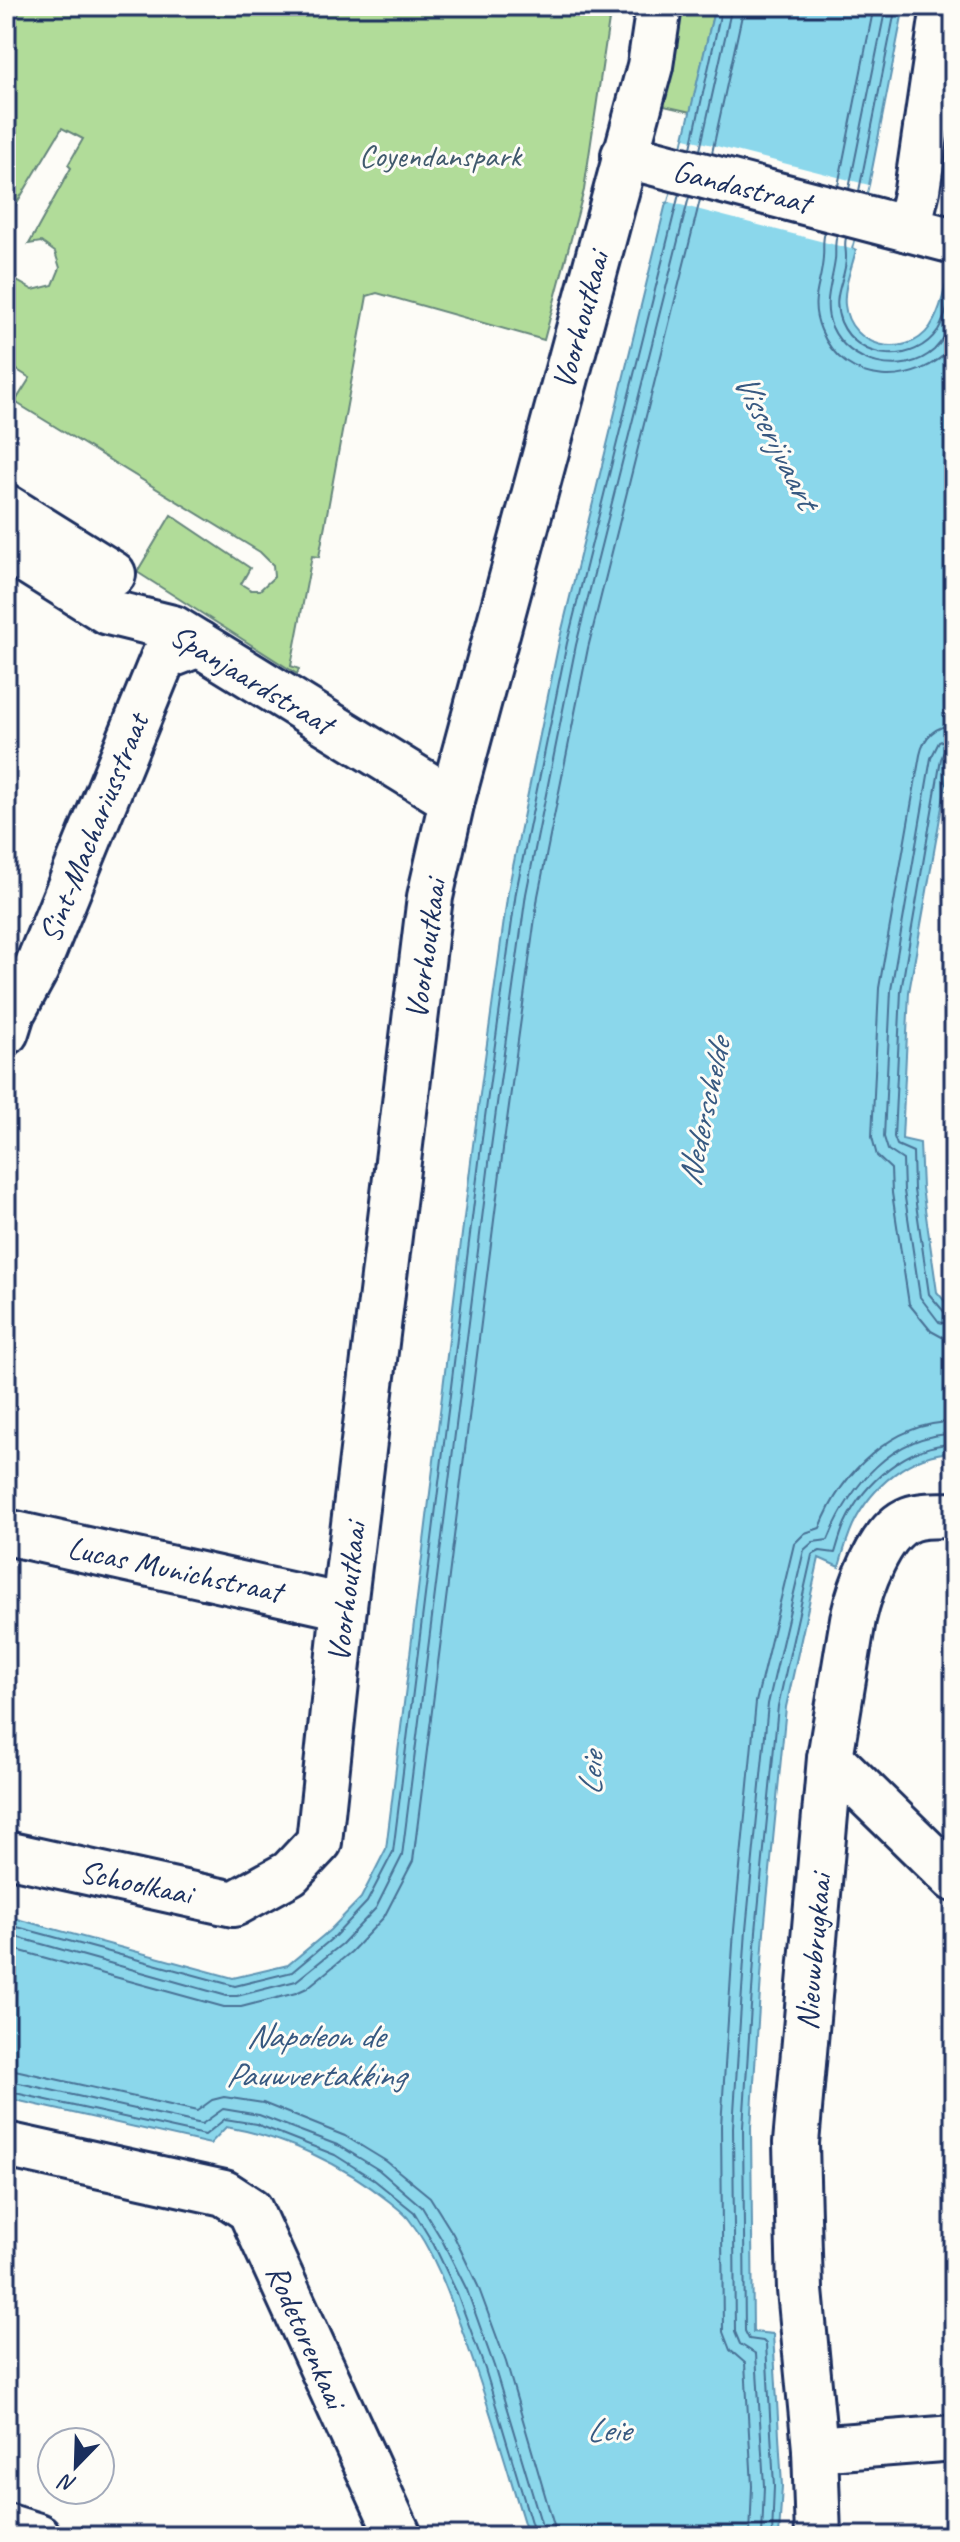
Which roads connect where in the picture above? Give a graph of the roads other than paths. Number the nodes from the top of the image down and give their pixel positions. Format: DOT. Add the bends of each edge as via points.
graph roads {
  1 [pos="659,6"];
  2 [pos="944,6"];
  3 [pos="624,155"];
  4 [pos="908,229"];
  5 [pos="954,241"];
  6 [pos="6,507"];
  7 [pos="6,548"];
  8 [pos="186,636"];
  9 [pos="452,800"];
  10 [pos="21,957"];
  11 [pos="6,1032"];
  12 [pos="954,1515"];
  13 [pos="6,1532"];
  14 [pos="344,1607"];
  15 [pos="830,1758"];
  16 [pos="6,1854"];
  17 [pos="954,1879"];
  18 [pos="263,1888"];
  19 [pos="6,2145"];
  20 [pos="954,2438"];
  21 [pos="815,2449"];
  22 [pos="6,2526"];
  23 [pos="38,2536"];
  24 [pos="399,2536"];
  25 [pos="818,2536"];
  1 -- 3 [label="street, Voorhoutkaai" via="650,66"];
  2 -- 4 [label="street"];
  3 -- 4 [label="street, Gandastraat"];
  3 -- 9 [label="street, Voorhoutkaai"];
  4 -- 5 [label="street, Gandastraat"];
  6 -- 8 [label="street" via="119,578"];
  7 -- 8 [label="street, Spanjaardstraat" via="108,612"];
  8 -- 9 [label="street, Spanjaardstraat"];
  8 -- 10 [label="street, Sint-Machariusstraat" via="163,658"];
  9 -- 14 [label="street, Voorhoutkaai" via="430,897"];
  10 -- 11 [label="street, Sint-Machariusstraat"];
  12 -- 15 [label="street, Nieuwbrugkaai" via="912,1518 894,1528 881,1546 853,1619"];
  13 -- 14 [label="street, Lucas Munichstraat"];
  14 -- 18 [label="street, Voorhoutkaai" via="319,1842 290,1873"];
  15 -- 17 [label="street"];
  15 -- 21 [label="street, Nieuwbrugkaai" via="796,2143 800,2290"];
  16 -- 18 [label="street, Schoolkaai" via="234,1904"];
  19 -- 24 [label="street, Rodetorenkaai" via="224,2193 250,2210"];
  20 -- 21 [label="street"];
  21 -- 25 [label="street, Nieuwbrugkaai"];
  22 -- 23 [label="street"];
}
